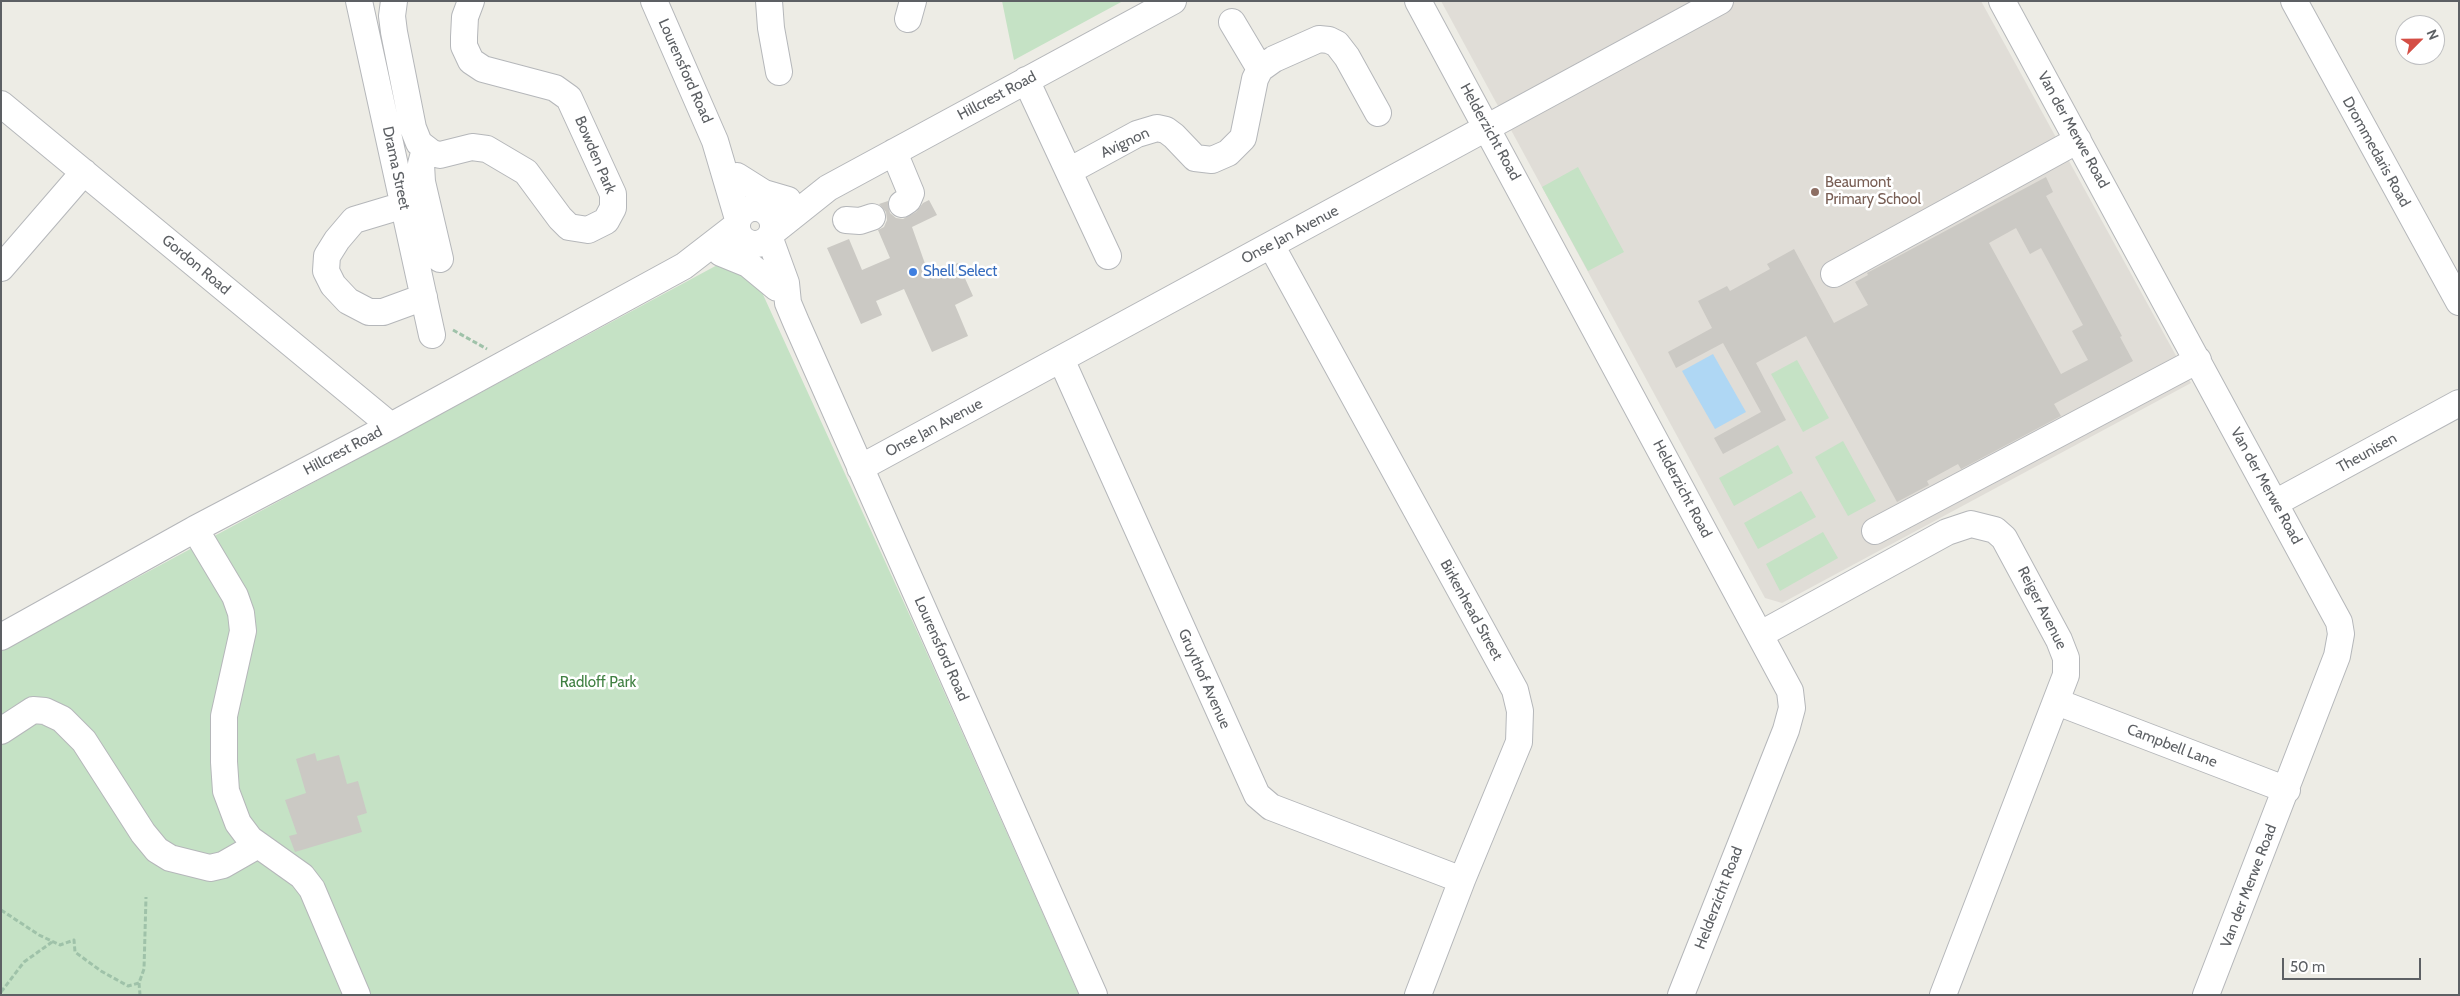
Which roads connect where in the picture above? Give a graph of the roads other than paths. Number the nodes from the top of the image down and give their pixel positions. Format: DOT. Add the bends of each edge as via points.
graph roads {
  1 [pos="359,1"];
  2 [pos="394,1"];
  3 [pos="471,1"];
  4 [pos="654,1"];
  5 [pos="769,1"];
  6 [pos="1173,1"];
  7 [pos="1418,1"];
  8 [pos="1720,1"];
  9 [pos="2002,1"];
  10 [pos="2294,1"];
  11 [pos="1232,22"];
  12 [pos="1260,69"];
  13 [pos="779,72"];
  14 [pos="1026,80"];
  15 [pos="1,104"];
  16 [pos="1378,113"];
  17 [pos="1488,128"];
  18 [pos="2078,140"];
  19 [pos="715,141"];
  20 [pos="425,149"];
  21 [pos="894,152"];
  22 [pos="1069,171"];
  23 [pos="84,172"];
  24 [pos="737,176"];
  25 [pos="822,191"];
  26 [pos="788,200"];
  27 [pos="902,204"];
  28 [pos="404,205"];
  29 [pos="872,217"];
  30 [pos="846,220"];
  31 [pos="754,227"];
  32 [pos="1271,245"];
  33 [pos="721,253"];
  34 [pos="1108,256"];
  35 [pos="440,259"];
  36 [pos="684,266"];
  37 [pos="1,268"];
  38 [pos="1834,274"];
  39 [pos="783,296"];
  40 [pos="2459,302"];
  41 [pos="1061,359"];
  42 [pos="2198,360"];
  43 [pos="2459,403"];
  44 [pos="391,426"];
  45 [pos="860,468"];
  46 [pos="2275,503"];
  47 [pos="195,529"];
  48 [pos="1876,530"];
  49 [pos="1760,634"];
  50 [pos="1,637"];
  51 [pos="2057,702"];
  52 [pos="1,730"];
  53 [pos="2286,790"];
  54 [pos="258,845"];
  55 [pos="1462,880"];
  56 [pos="357,995"];
  57 [pos="1094,995"];
  58 [pos="1418,995"];
  59 [pos="1681,995"];
  60 [pos="1943,995"];
  61 [pos="2206,995"];
  1 -- 28 [label="street, Drama Street"];
  2 -- 20 [label="street" via="394,32 412,128"];
  3 -- 20 [label="street, Bowden Park" via="465,17 464,46 471,60 483,69 555,88 570,98 612,194 613,208 606,221 588,230 576,230 564,223 526,172 491,151 472,147 440,154"];
  4 -- 19 [label="street, Lourensford Road"];
  5 -- 13 [label="street"];
  6 -- 14 [label="street, Hillcrest Road"];
  7 -- 17 [label="street, Helderzicht Road"];
  8 -- 17 [label="street, Onse Jan Avenue"];
  9 -- 18 [label="street, Van der Merwe Road"];
  10 -- 40 [label="street, Drommedaris Road"];
  11 -- 12 [label="street"];
  12 -- 16 [label="street" via="1306,43 1329,40 1337,44 1347,57"];
  12 -- 22 [label="street, Avignon" via="1243,138 1228,153 1212,160 1195,158 1174,136 1157,128 1137,134"];
  14 -- 21 [label="street, Hillcrest Road"];
  14 -- 22 [label="street"];
  15 -- 23 [label="street, Gordon Road"];
  17 -- 32 [label="street, Onse Jan Avenue"];
  17 -- 49 [label="street, Helderzicht Road"];
  18 -- 38 [label="street"];
  18 -- 42 [label="street, Van der Merwe Road"];
  19 -- 24 [label="street, Lourensford Road"];
  19 -- 31 [label="street, Lourensford Road"];
  20 -- 35 [label="street" via="421,164 422,182"];
  21 -- 25 [label="street, Hillcrest Road"];
  21 -- 27 [label="street" via="911,193"];
  22 -- 34 [label="street"];
  23 -- 37 [label="street"];
  23 -- 44 [label="street, Gordon Road"];
  24 -- 26 [label="street" via="764,193"];
  24 -- 31 [label="street, Lourensford Road"];
  25 -- 26 [label="street, Hillcrest Road"];
  25 -- 31 [label="street, Hillcrest Road"];
  26 -- 31 [label="street, Hillcrest Road"];
  28 -- 28 [label="street, Drama Street" via="428,316 369,312 348,301 333,285 326,271 327,256 354,220"];
  29 -- 30 [label="street" via="860,221"];
  31 -- 33 [label="street, Hillcrest Road"];
  31 -- 36 [label="street, Hillcrest Road"];
  31 -- 39 [label="street, Lourensford Road" via="786,283"];
  32 -- 41 [label="street, Onse Jan Avenue"];
  32 -- 55 [label="street, Birkenhead Street" via="1515,690 1521,726 1519,742"];
  33 -- 36 [label="street, Hillcrest Road"];
  33 -- 39 [label="street" via="748,264"];
  36 -- 44 [label="street, Hillcrest Road"];
  39 -- 45 [label="street, Lourensford Road"];
  41 -- 45 [label="street, Onse Jan Avenue"];
  41 -- 55 [label="street, Gruythof Avenue" via="1256,795 1271,807"];
  42 -- 46 [label="street, Van der Merwe Road"];
  42 -- 48 [label="street"];
  43 -- 46 [label="street, Theunisen"];
  44 -- 47 [label="street, Hillcrest Road"];
  45 -- 57 [label="street, Lourensford Road"];
  46 -- 53 [label="street, Van der Merwe Road" via="2334,611 2341,634 2338,656"];
  47 -- 50 [label="street, Hillcrest Road"];
  47 -- 54 [label="street" via="242,613 243,631 224,716 226,791 238,824"];
  49 -- 51 [label="street, Reiger Avenue" via="1947,532 1971,524 1983,526 2004,538 2060,640 2066,658 2066,675"];
  49 -- 59 [label="street, Helderzicht Road" via="1785,678 1792,708"];
  51 -- 53 [label="street, Campbell Lane"];
  51 -- 60 [label="street, Reiger Avenue"];
  52 -- 54 [label="street" via="33,710 45,711 62,719 84,741 142,834 170,858 210,868 223,865"];
  53 -- 61 [label="street, Van der Merwe Road"];
  54 -- 56 [label="street" via="302,876 312,889"];
  55 -- 58 [label="street, Birkenhead Street"];
}
